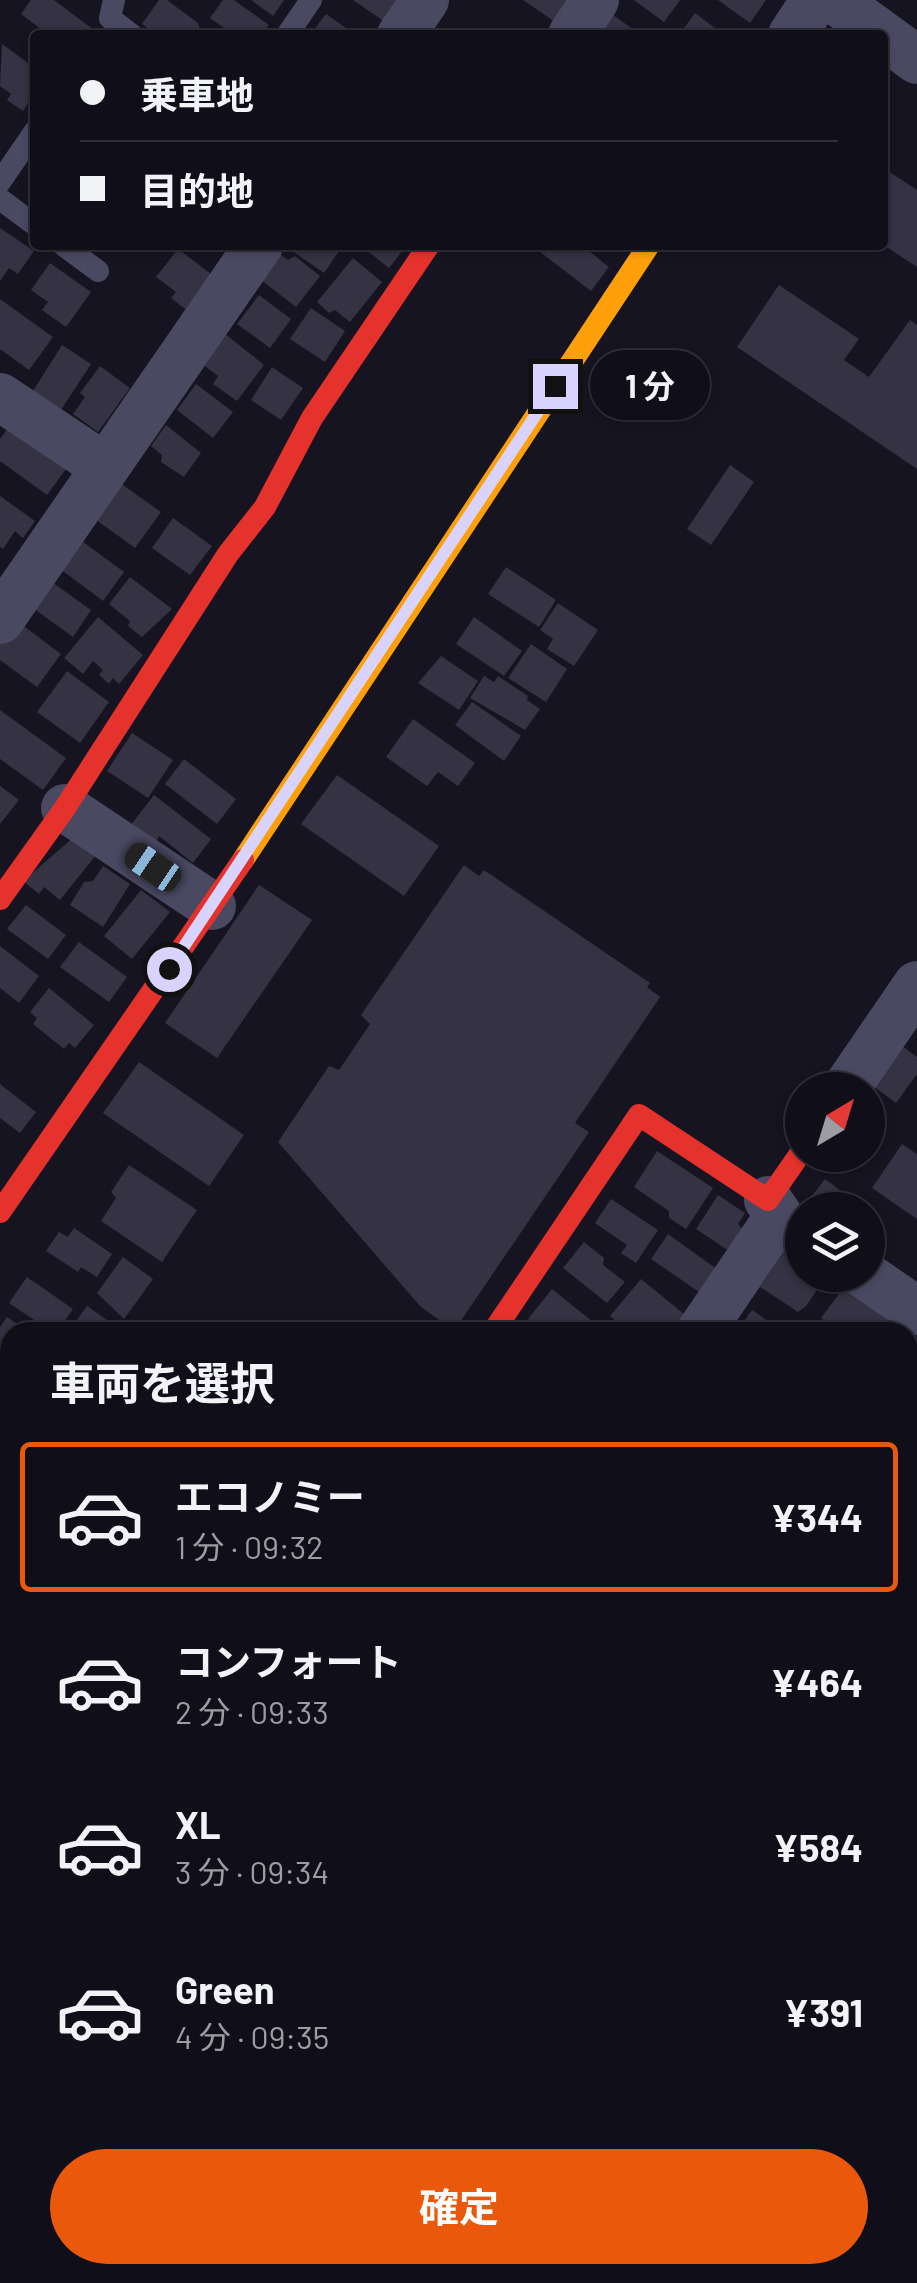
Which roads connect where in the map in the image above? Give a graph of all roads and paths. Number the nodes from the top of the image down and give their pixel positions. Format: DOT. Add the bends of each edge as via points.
graph roads {
  1 [pos="114,0"];
  2 [pos="311,0"];
  3 [pos="425,0"];
  4 [pos="596,0"];
  5 [pos="815,0"];
  6 [pos="836,0"];
  7 [pos="126,30"];
  8 [pos="290,30"];
  9 [pos="404,30"];
  10 [pos="575,30"];
  11 [pos="795,30"];
  12 [pos="876,30"];
  13 [pos="888,39"];
  14 [pos="917,60"];
  15 [pos="30,138"];
  16 [pos="0,182"];
  17 [pos="0,200"];
  18 [pos="30,221"];
  19 [pos="70,250"];
  20 [pos="255,250"];
  21 [pos="426,250"];
  22 [pos="646,250"];
  23 [pos="98,271"];
  24 [pos="0,397"];
  25 [pos="105,467"];
  26 [pos="0,620"];
  27 [pos="65,808"];
  28 [pos="0,899"];
  29 [pos="212,906"];
  30 [pos="911,1008"];
  31 [pos="859,1072"];
  32 [pos="796,1172"];
  33 [pos="0,1212"];
  34 [pos="783,1216"];
  35 [pos="885,1288"];
  36 [pos="917,1310"];
  37 [pos="500,1322"];
  38 [pos="707,1322"];
  1 -- 7 [label="lane" via="110,18"];
  2 -- 8 [label="lane"];
  3 -- 9 [label="street"];
  4 -- 10 [label="street"];
  5 -- 11 [label="street"];
  6 -- 12 [label="street"];
  13 -- 14 [label="street"];
  15 -- 16 [label="lane"];
  17 -- 18 [label="lane"];
  19 -- 23 [label="lane"];
  20 -- 25 [label="street"];
  21 -- 27 [label="street"];
  22 -- 29 [label="street"];
  24 -- 25 [label="street"];
  25 -- 26 [label="street"];
  27 -- 28 [label="street"];
  27 -- 29 [label="street"];
  29 -- 33 [label="street"];
  30 -- 31 [label="street"];
  32 -- 34 [label="street"];
  34 -- 37 [label="street" via="639,1115"];
  34 -- 38 [label="street"];
  35 -- 36 [label="street"];
}
